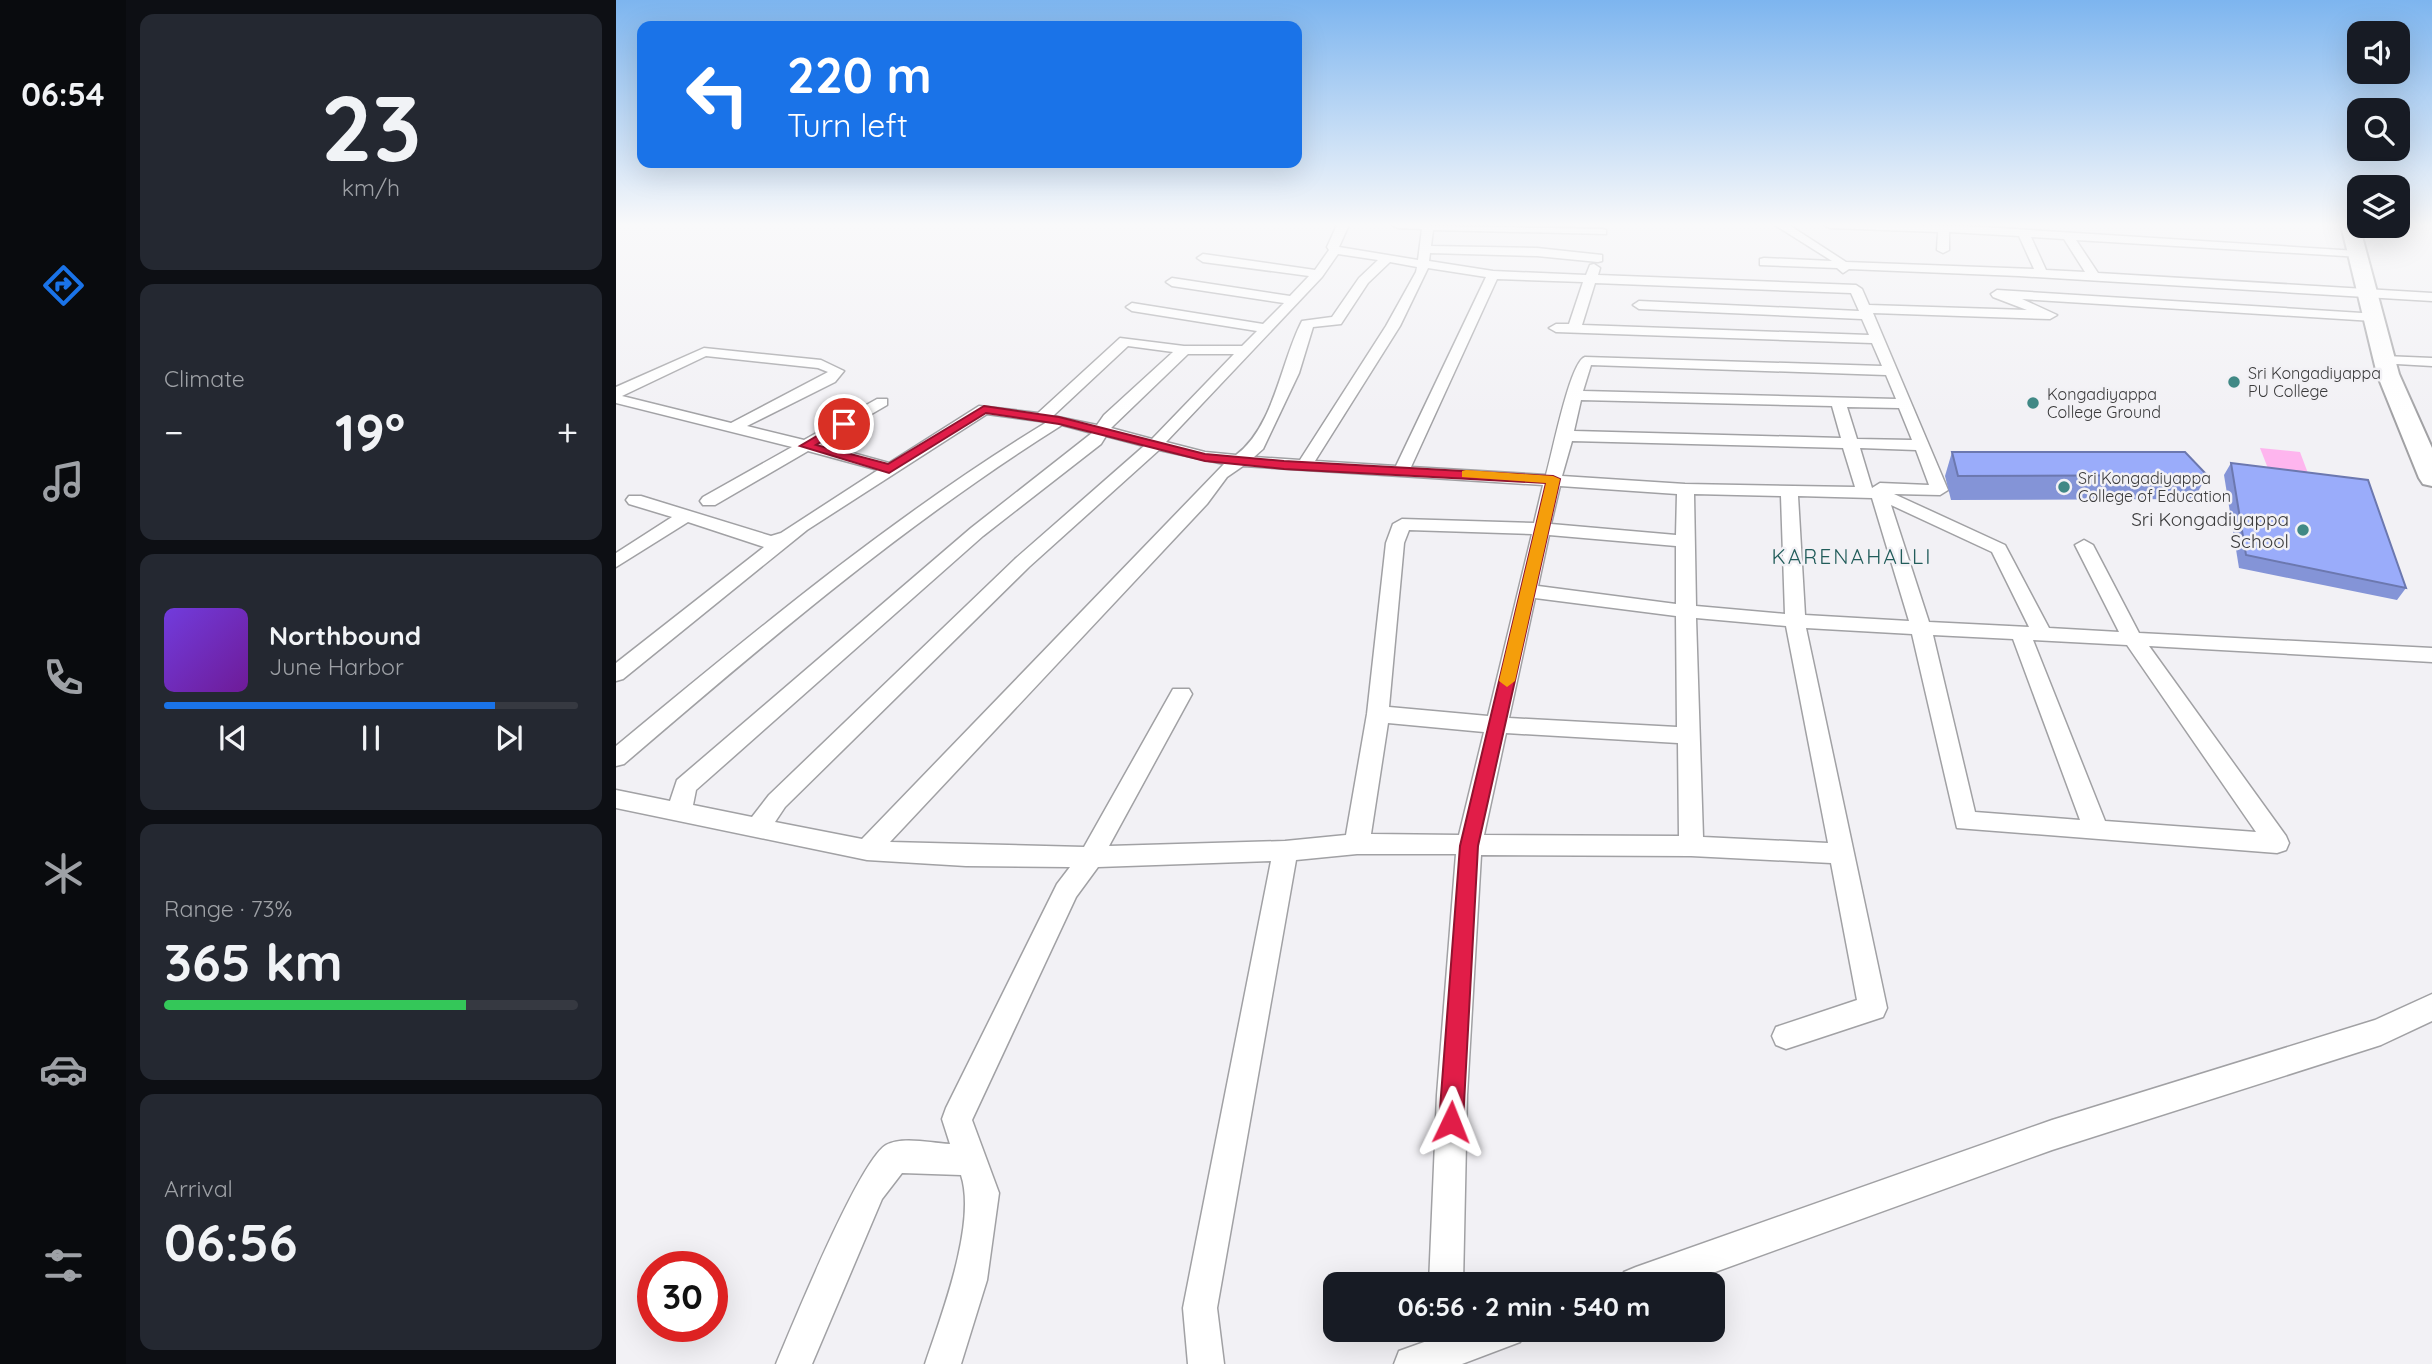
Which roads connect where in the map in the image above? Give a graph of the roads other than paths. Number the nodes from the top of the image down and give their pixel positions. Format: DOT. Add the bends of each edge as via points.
graph roads {
  1 [pos="1216,289"];
  2 [pos="1303,289"];
  3 [pos="1358,289"];
  4 [pos="1413,289"];
  5 [pos="1487,289"];
  6 [pos="1586,289"];
  7 [pos="1846,289"];
  8 [pos="1856,289"];
  9 [pos="2306,289"];
  10 [pos="2366,289"];
  11 [pos="2367,292"];
  12 [pos="2432,297"];
  13 [pos="1292,300"];
  14 [pos="1639,305"];
  15 [pos="1132,307"];
  16 [pos="1866,312"];
  17 [pos="2373,317"];
  18 [pos="1266,328"];
  19 [pos="1556,328"];
  20 [pos="1574,329"];
  21 [pos="1877,338"];
  22 [pos="1184,350"];
  23 [pos="1244,351"];
  24 [pos="2384,360"];
  25 [pos="2432,362"];
  26 [pos="1891,371"];
  27 [pos="1767,384"];
  28 [pos="616,393"];
  29 [pos="1573,395"];
  30 [pos="616,399"];
  31 [pos="882,402"];
  32 [pos="1838,403"];
  33 [pos="1905,404"];
  34 [pos="1050,419"];
  35 [pos="732,428"];
  36 [pos="1101,430"];
  37 [pos="2422,434"];
  38 [pos="1567,436"];
  39 [pos="1850,443"];
  40 [pos="1922,445"];
  41 [pos="806,446"];
  42 [pos="1155,446"];
  43 [pos="2427,457"];
  44 [pos="1239,461"];
  45 [pos="1304,466"];
  46 [pos="889,469"];
  47 [pos="1402,470"];
  48 [pos="2432,478"];
  49 [pos="1553,479"];
  50 [pos="1685,489"];
  51 [pos="1788,490"];
  52 [pos="1872,493"];
  53 [pos="635,500"];
  54 [pos="709,501"];
  55 [pos="686,516"];
  56 [pos="1542,529"];
  57 [pos="789,536"];
  58 [pos="1685,541"];
  59 [pos="2084,545"];
  60 [pos="616,561"];
  61 [pos="1528,591"];
  62 [pos="1686,611"];
  63 [pos="1795,621"];
  64 [pos="1921,628"];
  65 [pos="2031,633"];
  66 [pos="2132,638"];
  67 [pos="2432,655"];
  68 [pos="616,674"];
  69 [pos="1181,694"];
  70 [pos="1378,714"];
  71 [pos="1497,725"];
  72 [pos="1688,736"];
  73 [pos="616,758"];
  74 [pos="616,799"];
  75 [pos="680,813"];
  76 [pos="757,828"];
  77 [pos="2096,831"];
  78 [pos="1357,844"];
  79 [pos="1469,846"];
  80 [pos="1691,846"];
  81 [pos="867,850"];
  82 [pos="1285,851"];
  83 [pos="1840,854"];
  84 [pos="1091,857"];
  85 [pos="2432,1007"];
  86 [pos="1786,1036"];
  87 [pos="971,1160"];
  88 [pos="1446,1272"];
  89 [pos="1670,1272"];
  90 [pos="1461,1342"];
  91 [pos="1434,1349"];
  92 [pos="794,1364"];
  93 [pos="943,1364"];
  94 [pos="1206,1364"];
  1 -- 13 [label="street"];
  2 -- 13 [label="street"];
  3 -- 44 [label="street" via="1336,321 1307,324 1292,373 1255,449"];
  4 -- 45 [label="street"];
  5 -- 47 [label="street"];
  6 -- 20 [label="street"];
  7 -- 8 [label="street"];
  8 -- 16 [label="street"];
  9 -- 11 [label="street"];
  10 -- 11 [label="main road"];
  11 -- 12 [label="street"];
  11 -- 17 [label="main road"];
  13 -- 18 [label="street"];
  14 -- 16 [label="street"];
  15 -- 18 [label="street"];
  16 -- 17 [label="street" via="2050,315 1997,294"];
  16 -- 21 [label="street"];
  17 -- 24 [label="main road"];
  18 -- 23 [label="street"];
  19 -- 20 [label="street"];
  20 -- 21 [label="street"];
  21 -- 26 [label="street"];
  22 -- 23 [label="street"];
  22 -- 34 [label="street" via="1125,341"];
  22 -- 36 [label="street"];
  23 -- 42 [label="street"];
  24 -- 25 [label="street"];
  24 -- 37 [label="main road"];
  26 -- 27 [label="street"];
  26 -- 33 [label="street"];
  27 -- 29 [label="street"];
  27 -- 29 [label="street" via="1585,361"];
  27 -- 32 [label="street"];
  28 -- 35 [label="street" via="704,352 821,364 837,371 830,379"];
  29 -- 38 [label="street"];
  30 -- 35 [label="street"];
  31 -- 41 [label="street"];
  32 -- 33 [label="street"];
  32 -- 39 [label="street"];
  33 -- 40 [label="street"];
  34 -- 36 [label="street"];
  34 -- 46 [label="street" via="984,409"];
  34 -- 73 [label="street" via="814,592"];
  35 -- 41 [label="street"];
  36 -- 42 [label="street"];
  36 -- 75 [label="street" via="1094,441 977,531 685,786"];
  37 -- 43 [label="main road"];
  38 -- 39 [label="street"];
  38 -- 49 [label="street"];
  39 -- 40 [label="street"];
  39 -- 52 [label="street"];
  40 -- 52 [label="street" via="1940,490 1880,488"];
  41 -- 46 [label="street"];
  41 -- 54 [label="street"];
  42 -- 44 [label="street"];
  42 -- 76 [label="street" via="1022,563 777,801"];
  43 -- 48 [label="main road"];
  44 -- 45 [label="street"];
  44 -- 81 [label="street" via="1221,474"];
  45 -- 47 [label="street"];
  46 -- 57 [label="street"];
  47 -- 49 [label="street"];
  49 -- 50 [label="street"];
  49 -- 56 [label="street"];
  50 -- 51 [label="street"];
  50 -- 58 [label="street"];
  51 -- 52 [label="street"];
  51 -- 63 [label="street"];
  52 -- 64 [label="street"];
  52 -- 65 [label="street" via="1999,549"];
  53 -- 55 [label="street"];
  55 -- 57 [label="street" via="761,541"];
  55 -- 60 [label="street"];
  56 -- 58 [label="street"];
  56 -- 61 [label="street"];
  56 -- 70 [label="street" via="1402,524 1395,543"];
  57 -- 68 [label="street"];
  58 -- 62 [label="street"];
  59 -- 66 [label="street"];
  61 -- 62 [label="street"];
  61 -- 71 [label="street"];
  62 -- 63 [label="street"];
  62 -- 72 [label="street"];
  63 -- 64 [label="street"];
  63 -- 83 [label="street"];
  64 -- 65 [label="street"];
  64 -- 77 [label="street" via="1965,821"];
  65 -- 66 [label="street"];
  65 -- 77 [label="street"];
  66 -- 67 [label="street"];
  66 -- 77 [label="street" via="2277,843"];
  69 -- 84 [label="street"];
  70 -- 71 [label="street"];
  70 -- 78 [label="street"];
  71 -- 72 [label="street"];
  71 -- 79 [label="street"];
  72 -- 80 [label="street"];
  74 -- 75 [label="street"];
  75 -- 76 [label="street"];
  76 -- 81 [label="street"];
  78 -- 79 [label="street"];
  78 -- 82 [label="street"];
  79 -- 80 [label="street"];
  79 -- 88 [label="street" via="1452,1095"];
  80 -- 83 [label="street"];
  81 -- 84 [label="street"];
  82 -- 84 [label="street"];
  82 -- 94 [label="street" via="1200,1308"];
  83 -- 86 [label="street" via="1873,1008"];
  84 -- 87 [label="street" via="1066,891 957,1119"];
  85 -- 89 [label="street" via="2381,1031 2052,1135"];
  87 -- 92 [label="street" via="895,1157 870,1188"];
  87 -- 93 [label="street" via="983,1194 970,1280"];
  90 -- 91 [label="street"];
}
